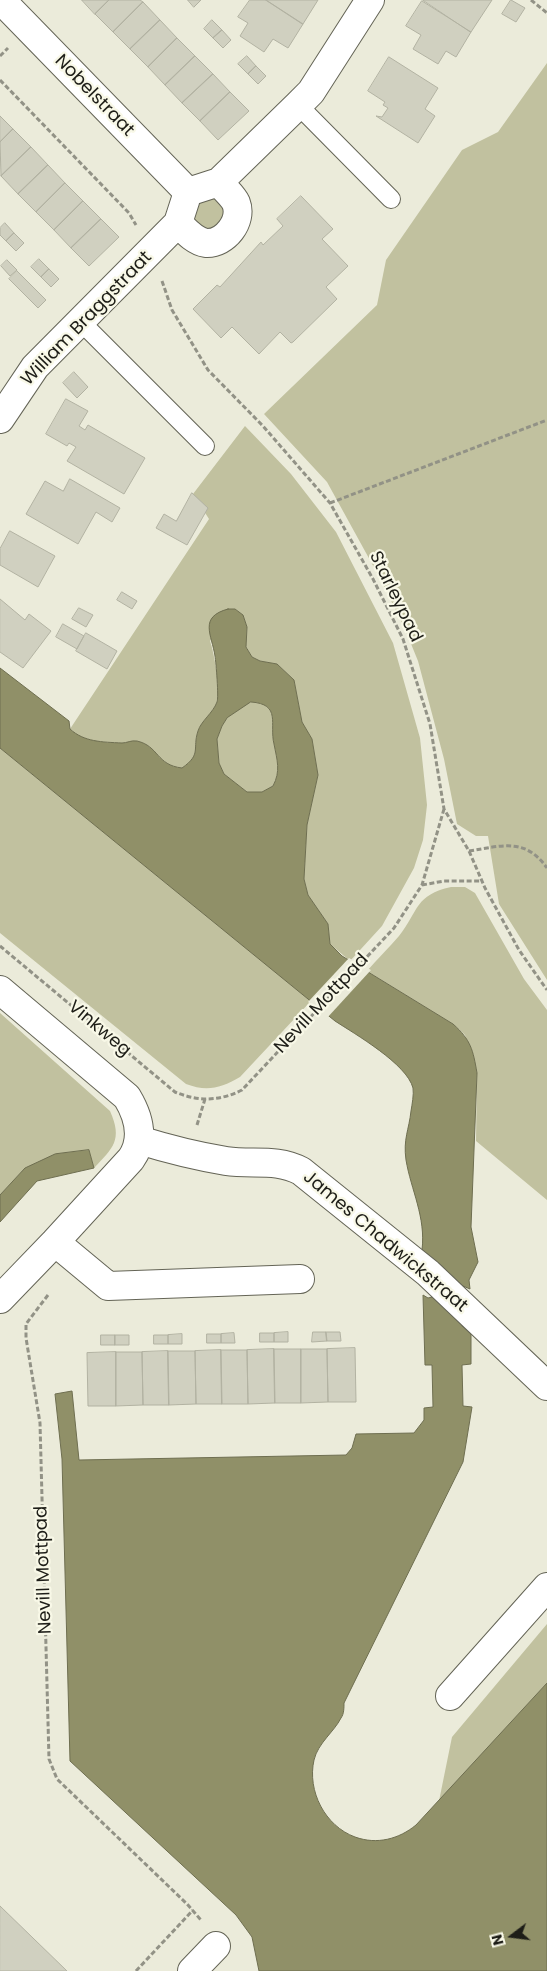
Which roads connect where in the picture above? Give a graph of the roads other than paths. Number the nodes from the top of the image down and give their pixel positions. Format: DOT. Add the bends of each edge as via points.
graph roads {
  1 [pos="1,0"];
  2 [pos="370,0"];
  3 [pos="298,105"];
  4 [pos="219,182"];
  5 [pos="188,192"];
  6 [pos="391,199"];
  7 [pos="178,223"];
  8 [pos="80,322"];
  9 [pos="0,419"];
  10 [pos="205,446"];
  11 [pos="0,990"];
  12 [pos="140,1140"];
  13 [pos="55,1242"];
  14 [pos="300,1279"];
  15 [pos="0,1299"];
  16 [pos="547,1386"];
  17 [pos="547,1588"];
  18 [pos="450,1696"];
  19 [pos="216,1946"];
  20 [pos="192,1971"];
  1 -- 5 [label="street, Nobelstraat"];
  2 -- 3 [label="street" via="311,92"];
  3 -- 4 [label="street"];
  3 -- 6 [label="lane"];
  4 -- 5 [label="street"];
  4 -- 7 [label="street" via="236,202 237,221 231,230 206,243 195,239"];
  5 -- 7 [label="street, William Braggstraat"];
  7 -- 8 [label="street, William Braggstraat"];
  8 -- 9 [label="street, William Braggstraat" via="35,367"];
  8 -- 10 [label="lane"];
  11 -- 12 [label="street, Vinkweg" via="127,1097 135,1109"];
  12 -- 13 [label="street" via="131,1159"];
  12 -- 16 [label="street, James Chadwickstraat" via="179,1152 228,1161 289,1164 301,1171 428,1273"];
  13 -- 14 [label="street" via="108,1286"];
  13 -- 15 [label="street"];
  17 -- 18 [label="street"];
  19 -- 20 [label="street"];
}
